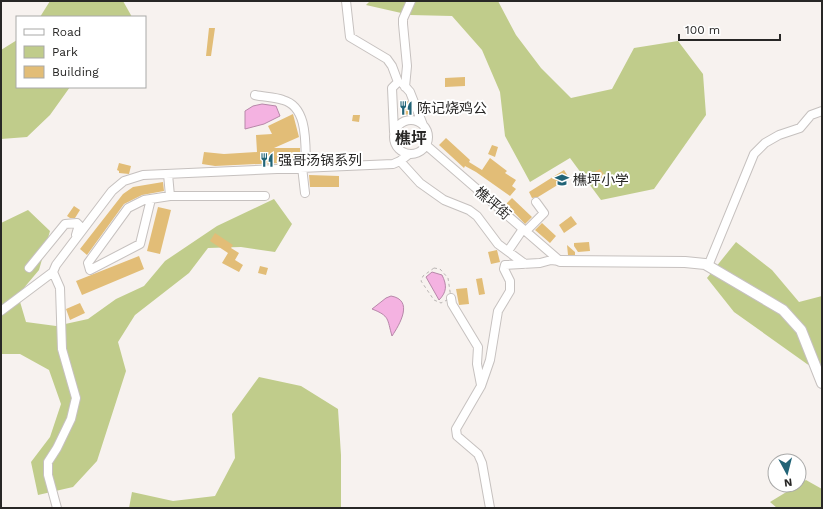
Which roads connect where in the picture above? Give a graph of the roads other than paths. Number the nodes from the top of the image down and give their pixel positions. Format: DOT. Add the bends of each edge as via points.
graph roads {
  1 [pos="346,1"];
  2 [pos="411,1"];
  3 [pos="398,82"];
  4 [pos="405,87"];
  5 [pos="255,96"];
  6 [pos="822,111"];
  7 [pos="424,126"];
  8 [pos="394,133"];
  9 [pos="426,145"];
  10 [pos="409,154"];
  11 [pos="400,160"];
  12 [pos="304,167"];
  13 [pos="168,174"];
  14 [pos="305,193"];
  15 [pos="170,196"];
  16 [pos="264,196"];
  17 [pos="151,199"];
  18 [pos="536,202"];
  19 [pos="525,230"];
  20 [pos="73,242"];
  21 [pos="508,251"];
  22 [pos="560,260"];
  23 [pos="525,264"];
  24 [pos="708,266"];
  25 [pos="29,268"];
  26 [pos="52,272"];
  27 [pos="451,298"];
  28 [pos="1,311"];
  29 [pos="822,383"];
  30 [pos="481,386"];
  31 [pos="57,508"];
  32 [pos="490,508"];
  1 -- 3 [label="street" via="350,37 387,59"];
  2 -- 4 [label="street" via="402,24 407,66"];
  3 -- 4 [label="street"];
  3 -- 8 [label="street" via="392,88"];
  4 -- 7 [label="street" via="410,92"];
  5 -- 12 [label="street" via="284,100 292,104 301,116 304,125"];
  6 -- 24 [label="street" via="811,115 800,128 778,135 765,143 754,154"];
  7 -- 8 [label="street" via="413,120 405,121"];
  7 -- 9 [label="street" via="428,137"];
  8 -- 10 [label="street" via="396,145 401,151"];
  9 -- 10 [label="street" via="420,151"];
  9 -- 19 [label="street, 樵坪街"];
  10 -- 11 [label="street"];
  11 -- 12 [label="street" via="393,164"];
  11 -- 21 [label="street" via="426,188 477,216 498,244"];
  12 -- 13 [label="street"];
  12 -- 14 [label="street"];
  13 -- 15 [label="street"];
  13 -- 20 [label="street" via="143,175 124,181 112,191"];
  15 -- 16 [label="street"];
  15 -- 17 [label="street"];
  17 -- 17 [label="street" via="128,208 88,263 90,270 140,244"];
  18 -- 19 [label="street" via="544,213"];
  19 -- 21 [label="street"];
  19 -- 22 [label="street, 樵坪街"];
  20 -- 25 [label="street" via="78,222 65,224"];
  20 -- 26 [label="street"];
  21 -- 23 [label="street"];
  22 -- 23 [label="street"];
  22 -- 24 [label="main road" via="685,262"];
  23 -- 30 [label="street" via="505,264 510,291 498,311 490,360"];
  24 -- 29 [label="main road" via="783,310 801,330"];
  26 -- 28 [label="street"];
  26 -- 31 [label="street" via="60,288 62,349 76,398 71,419 48,462 48,475"];
  27 -- 30 [label="street" via="452,304 478,347 477,364"];
  30 -- 32 [label="street" via="456,429 457,436 478,454 482,463"];
}
